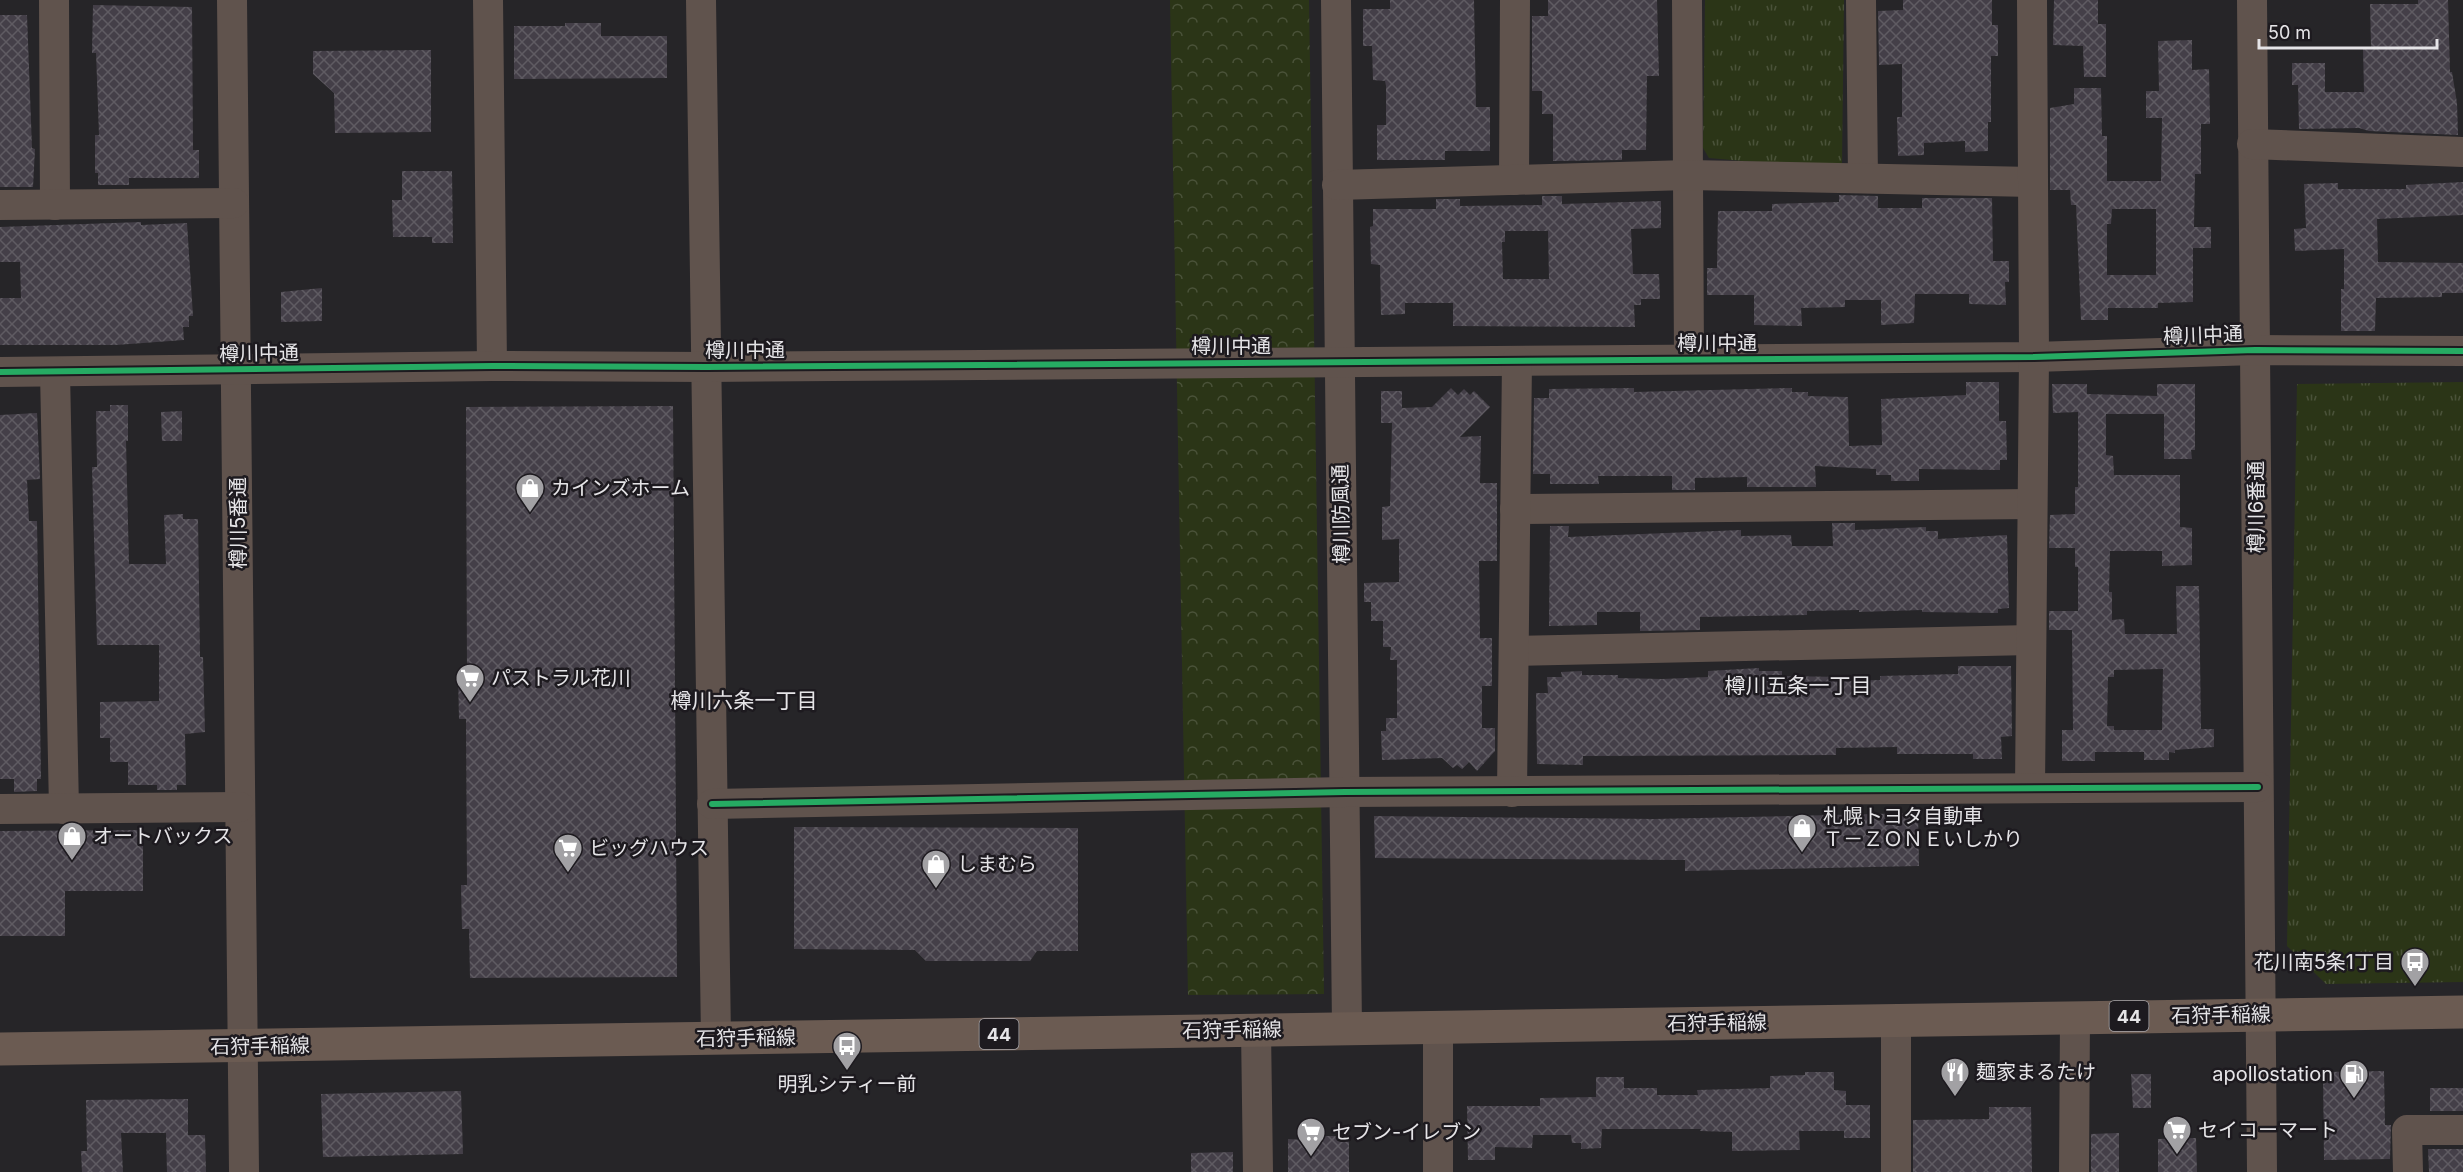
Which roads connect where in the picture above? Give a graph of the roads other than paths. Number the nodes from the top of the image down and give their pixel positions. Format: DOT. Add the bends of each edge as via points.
graph roads {
  1 [pos="54,0"];
  2 [pos="232,0"];
  3 [pos="488,0"];
  4 [pos="701,0"];
  5 [pos="1336,0"];
  6 [pos="1515,0"];
  7 [pos="1688,0"];
  8 [pos="1861,0"];
  9 [pos="2032,0"];
  10 [pos="2252,0"];
  11 [pos="2252,144"];
  12 [pos="2463,152"];
  13 [pos="1688,175"];
  14 [pos="1863,178"];
  15 [pos="1514,180"];
  16 [pos="2033,182"];
  17 [pos="1337,185"];
  18 [pos="234,203"];
  19 [pos="0,205"];
  20 [pos="55,205"];
  21 [pos="2255,350"];
  22 [pos="2463,351"];
  23 [pos="2034,357"];
  24 [pos="1689,359"];
  25 [pos="1517,361"];
  26 [pos="1339,362"];
  27 [pos="492,366"];
  28 [pos="707,367"];
  29 [pos="236,370"];
  30 [pos="0,372"];
  31 [pos="55,372"];
  32 [pos="2032,504"];
  33 [pos="1515,509"];
  34 [pos="2031,640"];
  35 [pos="1514,651"];
  36 [pos="2258,787"];
  37 [pos="2030,788"];
  38 [pos="1345,792"];
  39 [pos="1512,792"];
  40 [pos="712,804"];
  41 [pos="240,807"];
  42 [pos="0,809"];
  43 [pos="64,809"];
  44 [pos="2463,1012"];
  45 [pos="2260,1014"];
  46 [pos="2075,1017"];
  47 [pos="1896,1020"];
  48 [pos="1438,1028"];
  49 [pos="1347,1029"];
  50 [pos="1256,1030"];
  51 [pos="716,1039"];
  52 [pos="242,1046"];
  53 [pos="0,1049"];
  54 [pos="2463,1130"];
  55 [pos="244,1172"];
  56 [pos="1258,1172"];
  57 [pos="1438,1172"];
  58 [pos="1896,1172"];
  59 [pos="2074,1172"];
  60 [pos="2262,1172"];
  61 [pos="2408,1172"];
  1 -- 20 [label="street"];
  2 -- 18 [label="street, 樽川5番通"];
  3 -- 27 [label="street"];
  4 -- 28 [label="street"];
  5 -- 17 [label="street, 樽川防風通"];
  6 -- 15 [label="street"];
  7 -- 13 [label="street"];
  8 -- 14 [label="street"];
  9 -- 16 [label="street"];
  10 -- 11 [label="street, 樽川6番通"];
  11 -- 12 [label="street"];
  11 -- 21 [label="street, 樽川6番通"];
  13 -- 14 [label="street"];
  13 -- 15 [label="street"];
  13 -- 24 [label="street"];
  14 -- 16 [label="street"];
  15 -- 17 [label="street"];
  16 -- 23 [label="street"];
  17 -- 26 [label="street, 樽川防風通"];
  18 -- 20 [label="street"];
  18 -- 29 [label="street, 樽川5番通"];
  19 -- 20 [label="street"];
  21 -- 22 [label="street, 樽川中通"];
  21 -- 23 [label="street, 樽川中通"];
  21 -- 36 [label="street, 樽川6番通"];
  23 -- 24 [label="street, 樽川中通"];
  23 -- 32 [label="street"];
  24 -- 25 [label="street, 樽川中通"];
  25 -- 26 [label="street, 樽川中通"];
  25 -- 33 [label="street"];
  26 -- 28 [label="street, 樽川中通"];
  26 -- 38 [label="street, 樽川防風通"];
  27 -- 28 [label="street, 樽川中通"];
  27 -- 29 [label="street, 樽川中通"];
  28 -- 40 [label="street"];
  29 -- 31 [label="street, 樽川中通"];
  29 -- 41 [label="street, 樽川5番通"];
  30 -- 31 [label="street, 樽川中通"];
  31 -- 43 [label="street"];
  32 -- 33 [label="street"];
  32 -- 34 [label="street"];
  33 -- 35 [label="street"];
  34 -- 35 [label="street"];
  34 -- 37 [label="street"];
  35 -- 39 [label="street"];
  36 -- 37 [label="street"];
  36 -- 45 [label="street, 樽川6番通"];
  37 -- 39 [label="street"];
  38 -- 39 [label="street"];
  38 -- 40 [label="street"];
  38 -- 49 [label="street, 樽川防風通"];
  40 -- 51 [label="street"];
  41 -- 43 [label="street"];
  41 -- 52 [label="street, 樽川5番通"];
  42 -- 43 [label="street"];
  44 -- 45 [label="main road, 石狩手稲線 / 44"];
  45 -- 46 [label="main road, 石狩手稲線 / 44"];
  45 -- 60 [label="street, 樽川6番通"];
  46 -- 47 [label="main road, 石狩手稲線 / 44"];
  46 -- 59 [label="street"];
  47 -- 48 [label="main road, 石狩手稲線 / 44"];
  47 -- 58 [label="street"];
  48 -- 49 [label="main road, 石狩手稲線 / 44"];
  48 -- 57 [label="street"];
  49 -- 50 [label="main road, 石狩手稲線 / 44"];
  50 -- 51 [label="main road, 石狩手稲線 / 44"];
  50 -- 56 [label="street"];
  51 -- 52 [label="main road, 石狩手稲線 / 44"];
  52 -- 53 [label="main road, 石狩手稲線 / 44"];
  52 -- 55 [label="street, 樽川5番通"];
  54 -- 61 [label="street" via="2407,1130"];
}
